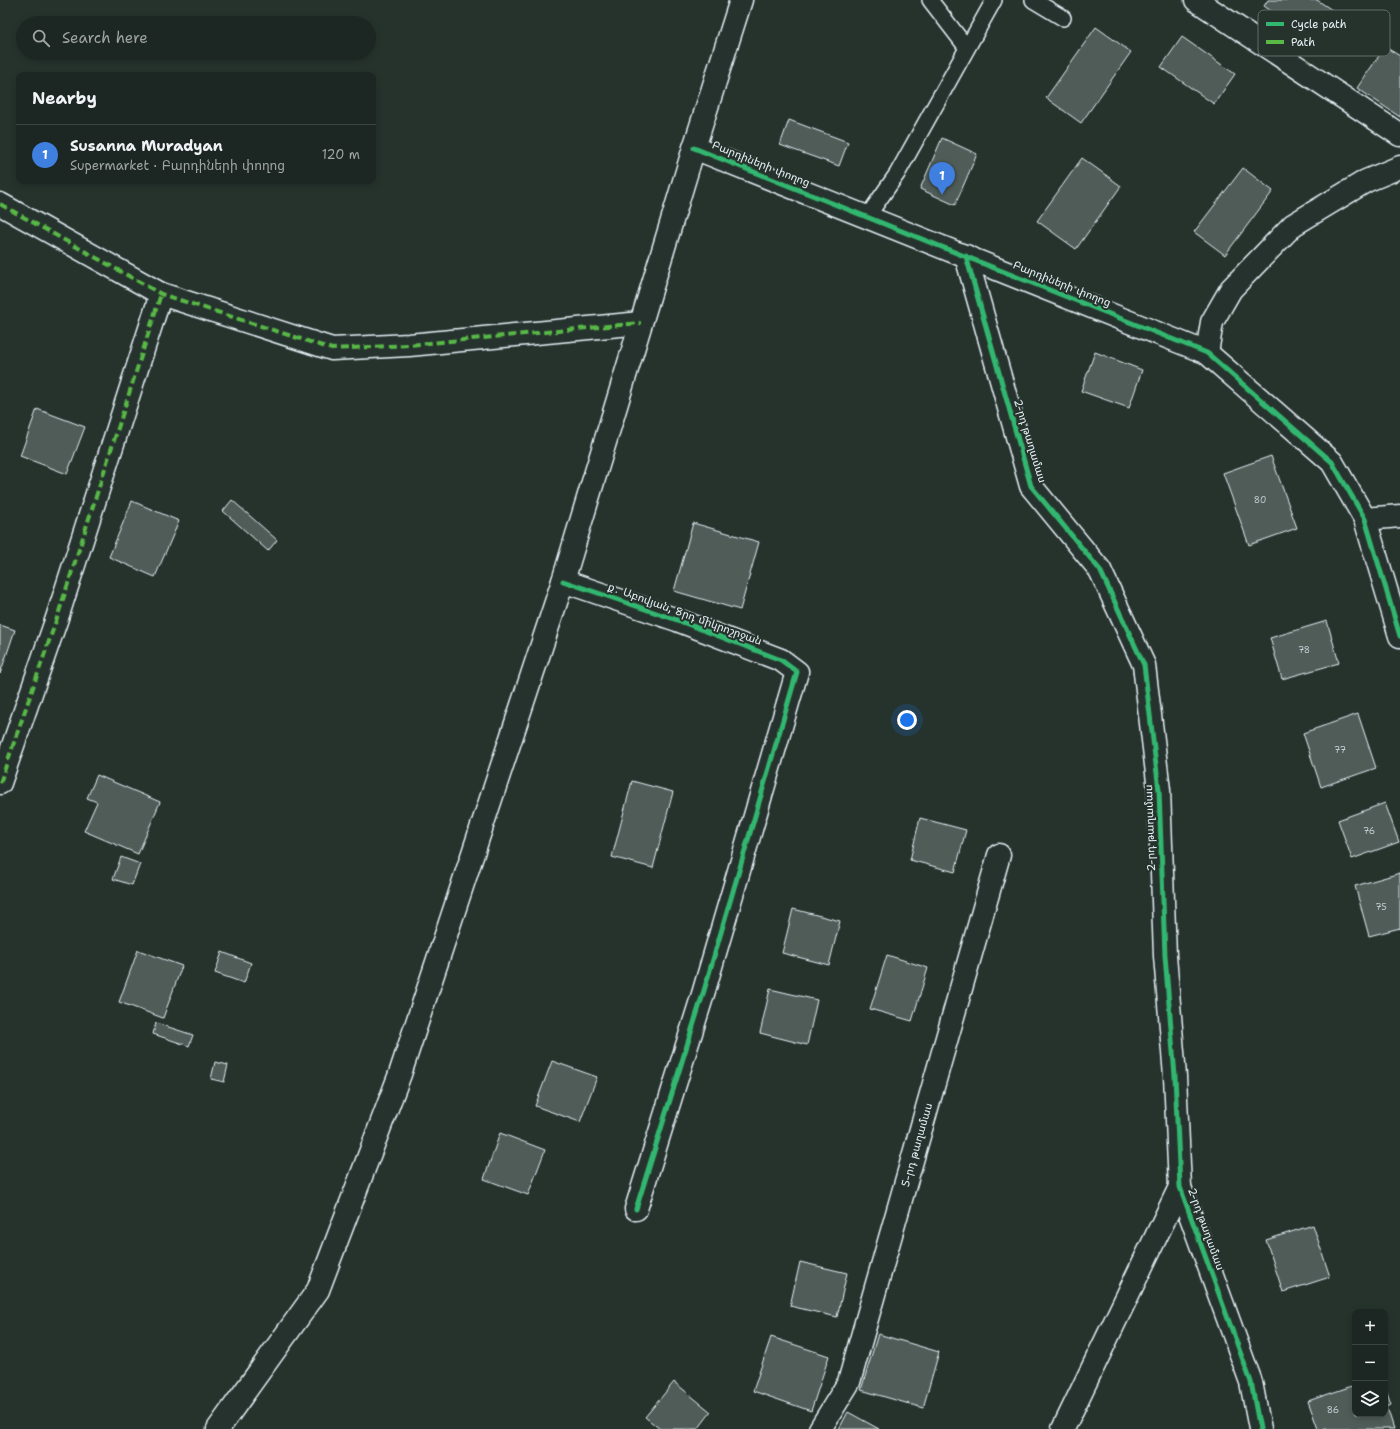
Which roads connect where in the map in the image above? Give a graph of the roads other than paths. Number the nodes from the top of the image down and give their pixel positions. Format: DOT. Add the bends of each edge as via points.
graph roads {
  1 [pos="741,0"];
  2 [pos="930,0"];
  3 [pos="994,0"];
  4 [pos="1033,0"];
  5 [pos="1196,0"];
  6 [pos="1063,18"];
  7 [pos="1258,41"];
  8 [pos="967,48"];
  9 [pos="1281,56"];
  10 [pos="1400,134"];
  11 [pos="694,148"];
  12 [pos="1400,167"];
  13 [pos="0,204"];
  14 [pos="867,217"];
  15 [pos="966,256"];
  16 [pos="161,294"];
  17 [pos="641,323"];
  18 [pos="1207,353"];
  19 [pos="1400,516"];
  20 [pos="1365,519"];
  21 [pos="563,581"];
  22 [pos="1400,636"];
  23 [pos="0,783"];
  24 [pos="999,855"];
  25 [pos="1180,1188"];
  26 [pos="636,1209"];
  27 [pos="218,1429"];
  28 [pos="820,1429"];
  29 [pos="1063,1429"];
  30 [pos="1260,1429"];
  1 -- 11 [label="street"];
  2 -- 8 [label="lane"];
  3 -- 8 [label="lane"];
  4 -- 6 [label="lane"];
  5 -- 7 [label="street"];
  8 -- 14 [label="lane" via="897,174"];
  9 -- 10 [label="street"];
  11 -- 14 [label="street, Բարդիների փողոց"];
  11 -- 17 [label="street"];
  12 -- 18 [label="street" via="1366,181 1293,225 1231,289 1212,322"];
  13 -- 16 [label="street"];
  14 -- 15 [label="street, Բարդիների փողոց"];
  15 -- 18 [label="street, Բարդիների փողոց"];
  15 -- 25 [label="street, 2-րդ թաղամաս" via="1031,486 1100,570 1144,665 1159,790 1165,956 1175,1076"];
  16 -- 17 [label="street" via="332,349 409,346"];
  16 -- 23 [label="street" via="57,618"];
  17 -- 21 [label="street"];
  18 -- 20 [label="street, Բարդիների փողոց" via="1332,462"];
  19 -- 20 [label="street"];
  20 -- 22 [label="street, Բարդիների փողոց"];
  21 -- 26 [label="street, ք․ Աբովյան, 8րդ միկրոշրջան" via="677,620 781,660 797,672 703,994"];
  21 -- 27 [label="street" via="400,1074 318,1290"];
  24 -- 28 [label="street, 5-րդ թաղամաս" via="849,1382"];
  25 -- 29 [label="street"];
  25 -- 30 [label="street, 2-րդ թաղամաս" via="1251,1382"];
}
